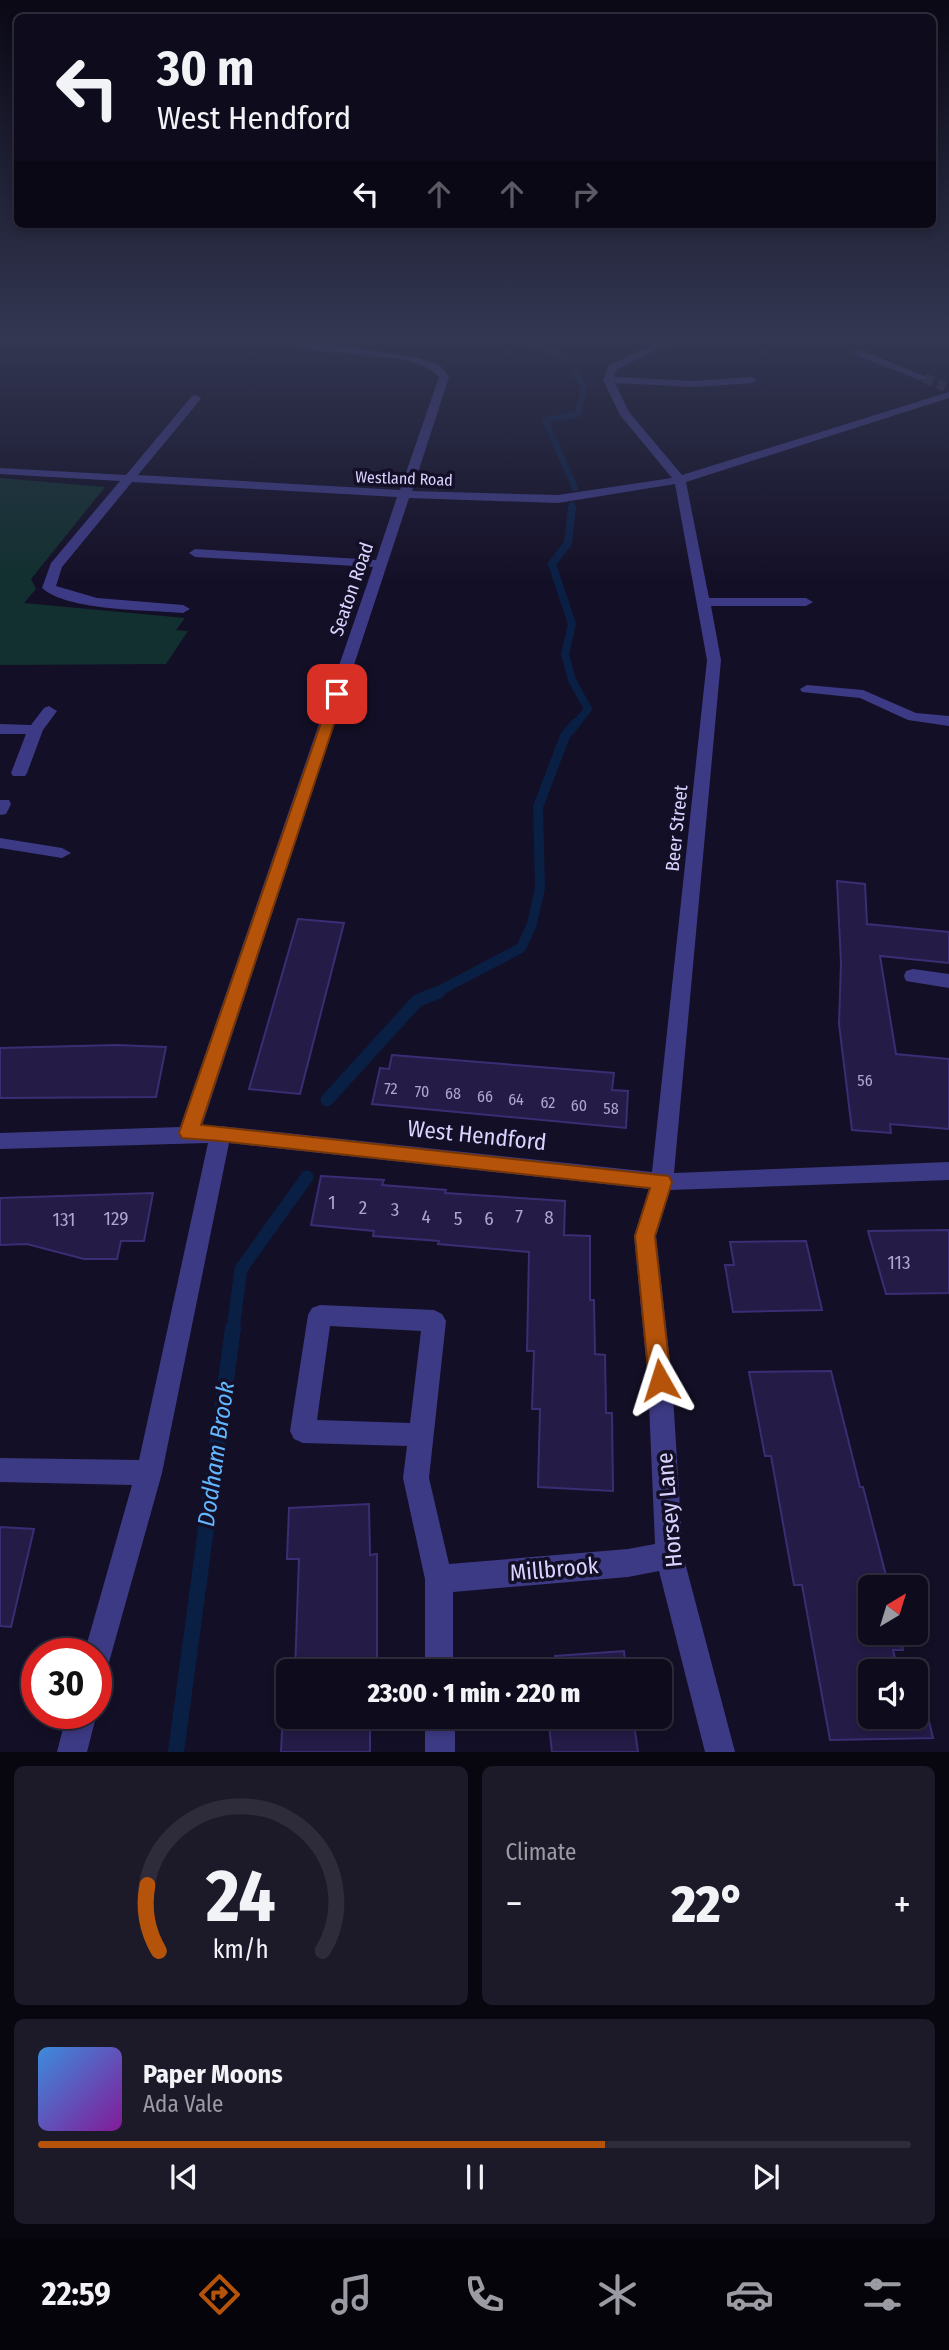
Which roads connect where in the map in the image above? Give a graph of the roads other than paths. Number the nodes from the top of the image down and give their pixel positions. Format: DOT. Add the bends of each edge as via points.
graph roads {
  1 [pos="177,420"];
  2 [pos="430,420"];
  3 [pos="630,420"];
  4 [pos="859,420"];
  5 [pos="0,471"];
  6 [pos="126,480"];
  7 [pos="680,480"];
  8 [pos="405,494"];
  9 [pos="195,554"];
  10 [pos="381,564"];
  11 [pos="806,602"];
  12 [pos="703,603"];
  13 [pos="183,609"];
  14 [pos="807,689"];
  15 [pos="49,711"];
  16 [pos="949,721"];
  17 [pos="0,729"];
  18 [pos="35,730"];
  19 [pos="19,773"];
  20 [pos="0,844"];
  21 [pos="62,853"];
  22 [pos="913,976"];
  23 [pos="949,981"];
  24 [pos="189,1133"];
  25 [pos="220,1133"];
  26 [pos="0,1142"];
  27 [pos="949,1171"];
  28 [pos="662,1182"];
  29 [pos="422,1436"];
  30 [pos="0,1470"];
  31 [pos="149,1473"];
  32 [pos="669,1555"];
  33 [pos="439,1579"];
  34 [pos="103,1638"];
  35 [pos="439,1659"];
  36 [pos="78,1729"];
  37 [pos="440,1729"];
  38 [pos="72,1752"];
  39 [pos="440,1752"];
  40 [pos="720,1752"];
  1 -- 6 [label="street"];
  2 -- 8 [label="street, Seaton Road"];
  3 -- 7 [label="street"];
  4 -- 7 [label="street, Westland Road"];
  5 -- 6 [label="street, Westland Road"];
  6 -- 8 [label="street, Westland Road"];
  6 -- 13 [label="street" via="56,566 48,588 85,599"];
  7 -- 8 [label="street, Westland Road" via="558,499"];
  7 -- 12 [label="street, Beer Street"];
  8 -- 10 [label="street, Seaton Road"];
  9 -- 10 [label="street"];
  10 -- 24 [label="street, Seaton Road"];
  11 -- 12 [label="street"];
  12 -- 28 [label="street, Beer Street" via="714,660"];
  14 -- 16 [label="street" via="863,694 913,717"];
  15 -- 18 [label="street"];
  17 -- 18 [label="street"];
  18 -- 19 [label="street"];
  20 -- 21 [label="street"];
  22 -- 23 [label="street"];
  24 -- 25 [label="street, West Hendford"];
  24 -- 26 [label="street, West Hendford"];
  25 -- 28 [label="street, West Hendford"];
  25 -- 31 [label="street"];
  27 -- 28 [label="street, West Hendford"];
  28 -- 32 [label="street, Horsey Lane" via="645,1236 660,1380"];
  29 -- 29 [label="street" via="434,1321 320,1315 303,1431"];
  29 -- 33 [label="street" via="416,1478"];
  30 -- 31 [label="street"];
  31 -- 34 [label="street"];
  32 -- 33 [label="street, Millbrook" via="628,1563"];
  32 -- 40 [label="street, Horsey Lane"];
  33 -- 35 [label="street"];
  36 -- 38 [label="street"];
  37 -- 39 [label="street"];
}
